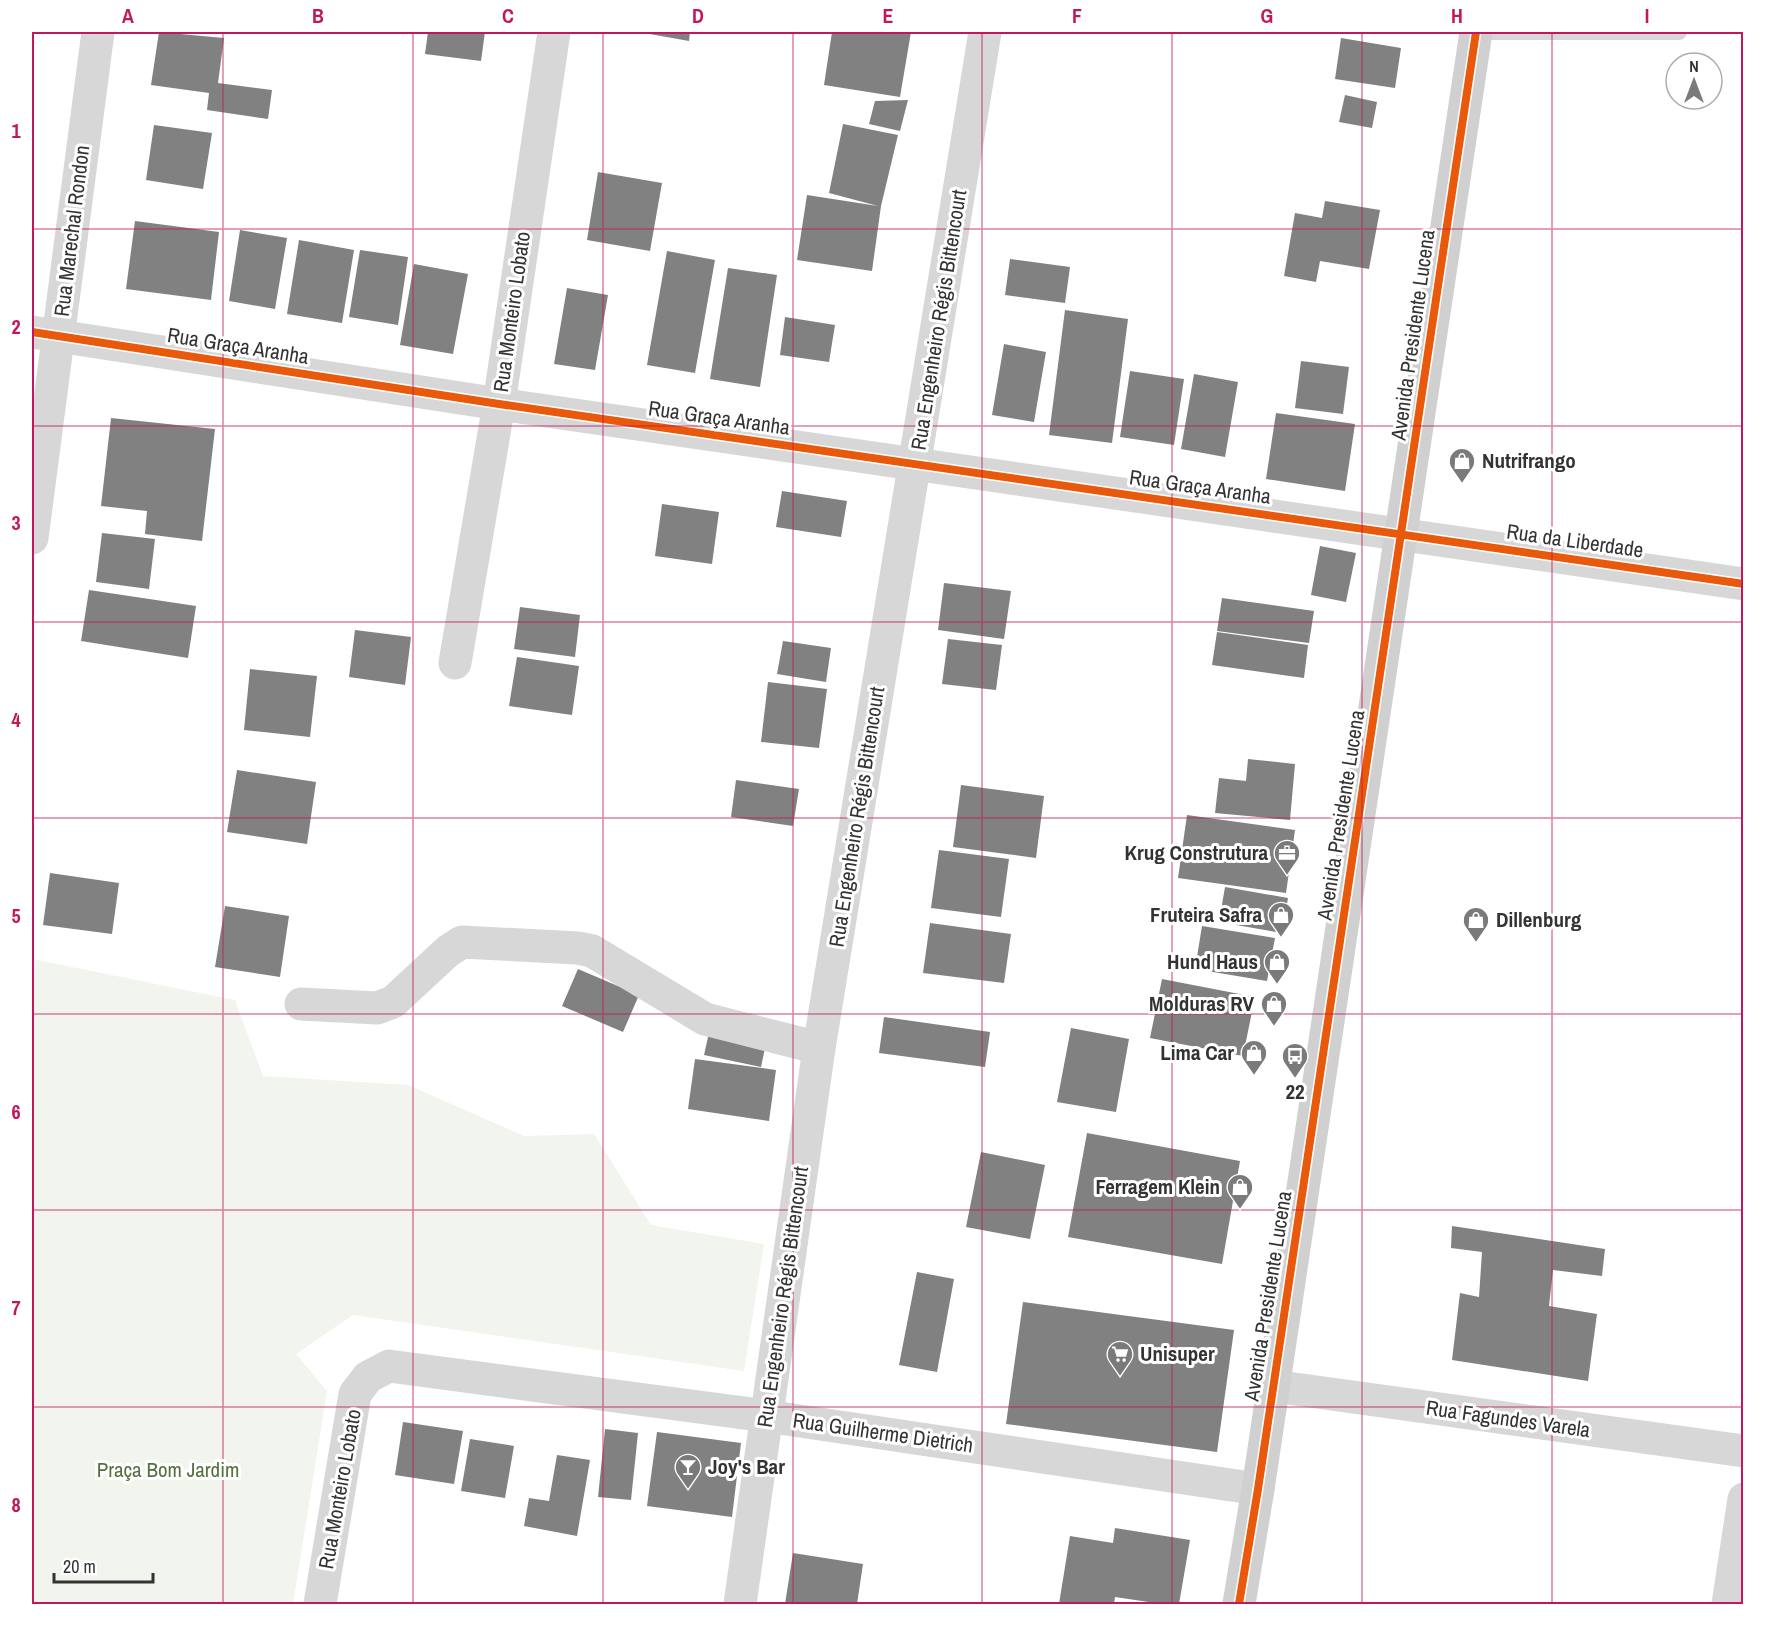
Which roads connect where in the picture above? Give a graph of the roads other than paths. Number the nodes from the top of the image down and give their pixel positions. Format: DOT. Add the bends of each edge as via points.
graph roads {
  1 [pos="98,32"];
  2 [pos="554,32"];
  3 [pos="986,32"];
  4 [pos="1476,32"];
  5 [pos="1679,32"];
  6 [pos="45,335"];
  7 [pos="499,404"];
  8 [pos="915,464"];
  9 [pos="1401,534"];
  10 [pos="32,538"];
  11 [pos="1743,584"];
  12 [pos="455,663"];
  13 [pos="301,1004"];
  14 [pos="819,1048"];
  15 [pos="368,1377"];
  16 [pos="1273,1386"];
  17 [pos="766,1416"];
  18 [pos="1743,1451"];
  19 [pos="1258,1489"];
  20 [pos="1743,1499"];
  21 [pos="320,1605"];
  22 [pos="740,1605"];
  23 [pos="1239,1605"];
  24 [pos="1728,1605"];
  1 -- 6 [label="street, Rua Marechal Rondon"];
  2 -- 7 [label="street, Rua Monteiro Lobato"];
  3 -- 8 [label="street, Rua Engenheiro Régis Bittencourt"];
  4 -- 5 [label="lane"];
  4 -- 9 [label="main road, Avenida Presidente Lucena"];
  6 -- 7 [label="street, Rua Graça Aranha"];
  6 -- 10 [label="street, Rua Marechal Rondon"];
  7 -- 8 [label="street, Rua Graça Aranha"];
  7 -- 12 [label="street, Rua Monteiro Lobato"];
  8 -- 9 [label="street, Rua Graça Aranha"];
  8 -- 14 [label="street, Rua Engenheiro Régis Bittencourt"];
  9 -- 11 [label="street, Rua da Liberdade"];
  9 -- 16 [label="main road, Avenida Presidente Lucena"];
  13 -- 14 [label="street" via="377,1008 393,1002 462,942 578,948 592,951 705,1019"];
  14 -- 17 [label="street, Rua Engenheiro Régis Bittencourt"];
  15 -- 17 [label="street, Rua Guilherme Dietrich" via="389,1366"];
  15 -- 21 [label="street, Rua Monteiro Lobato" via="356,1394"];
  16 -- 18 [label="street, Rua Fagundes Varela"];
  16 -- 19 [label="main road, Avenida Presidente Lucena"];
  17 -- 19 [label="street, Rua Guilherme Dietrich"];
  17 -- 22 [label="street, Rua Engenheiro Régis Bittencourt"];
  19 -- 23 [label="main road, Avenida Presidente Lucena"];
  20 -- 24 [label="street"];
}
